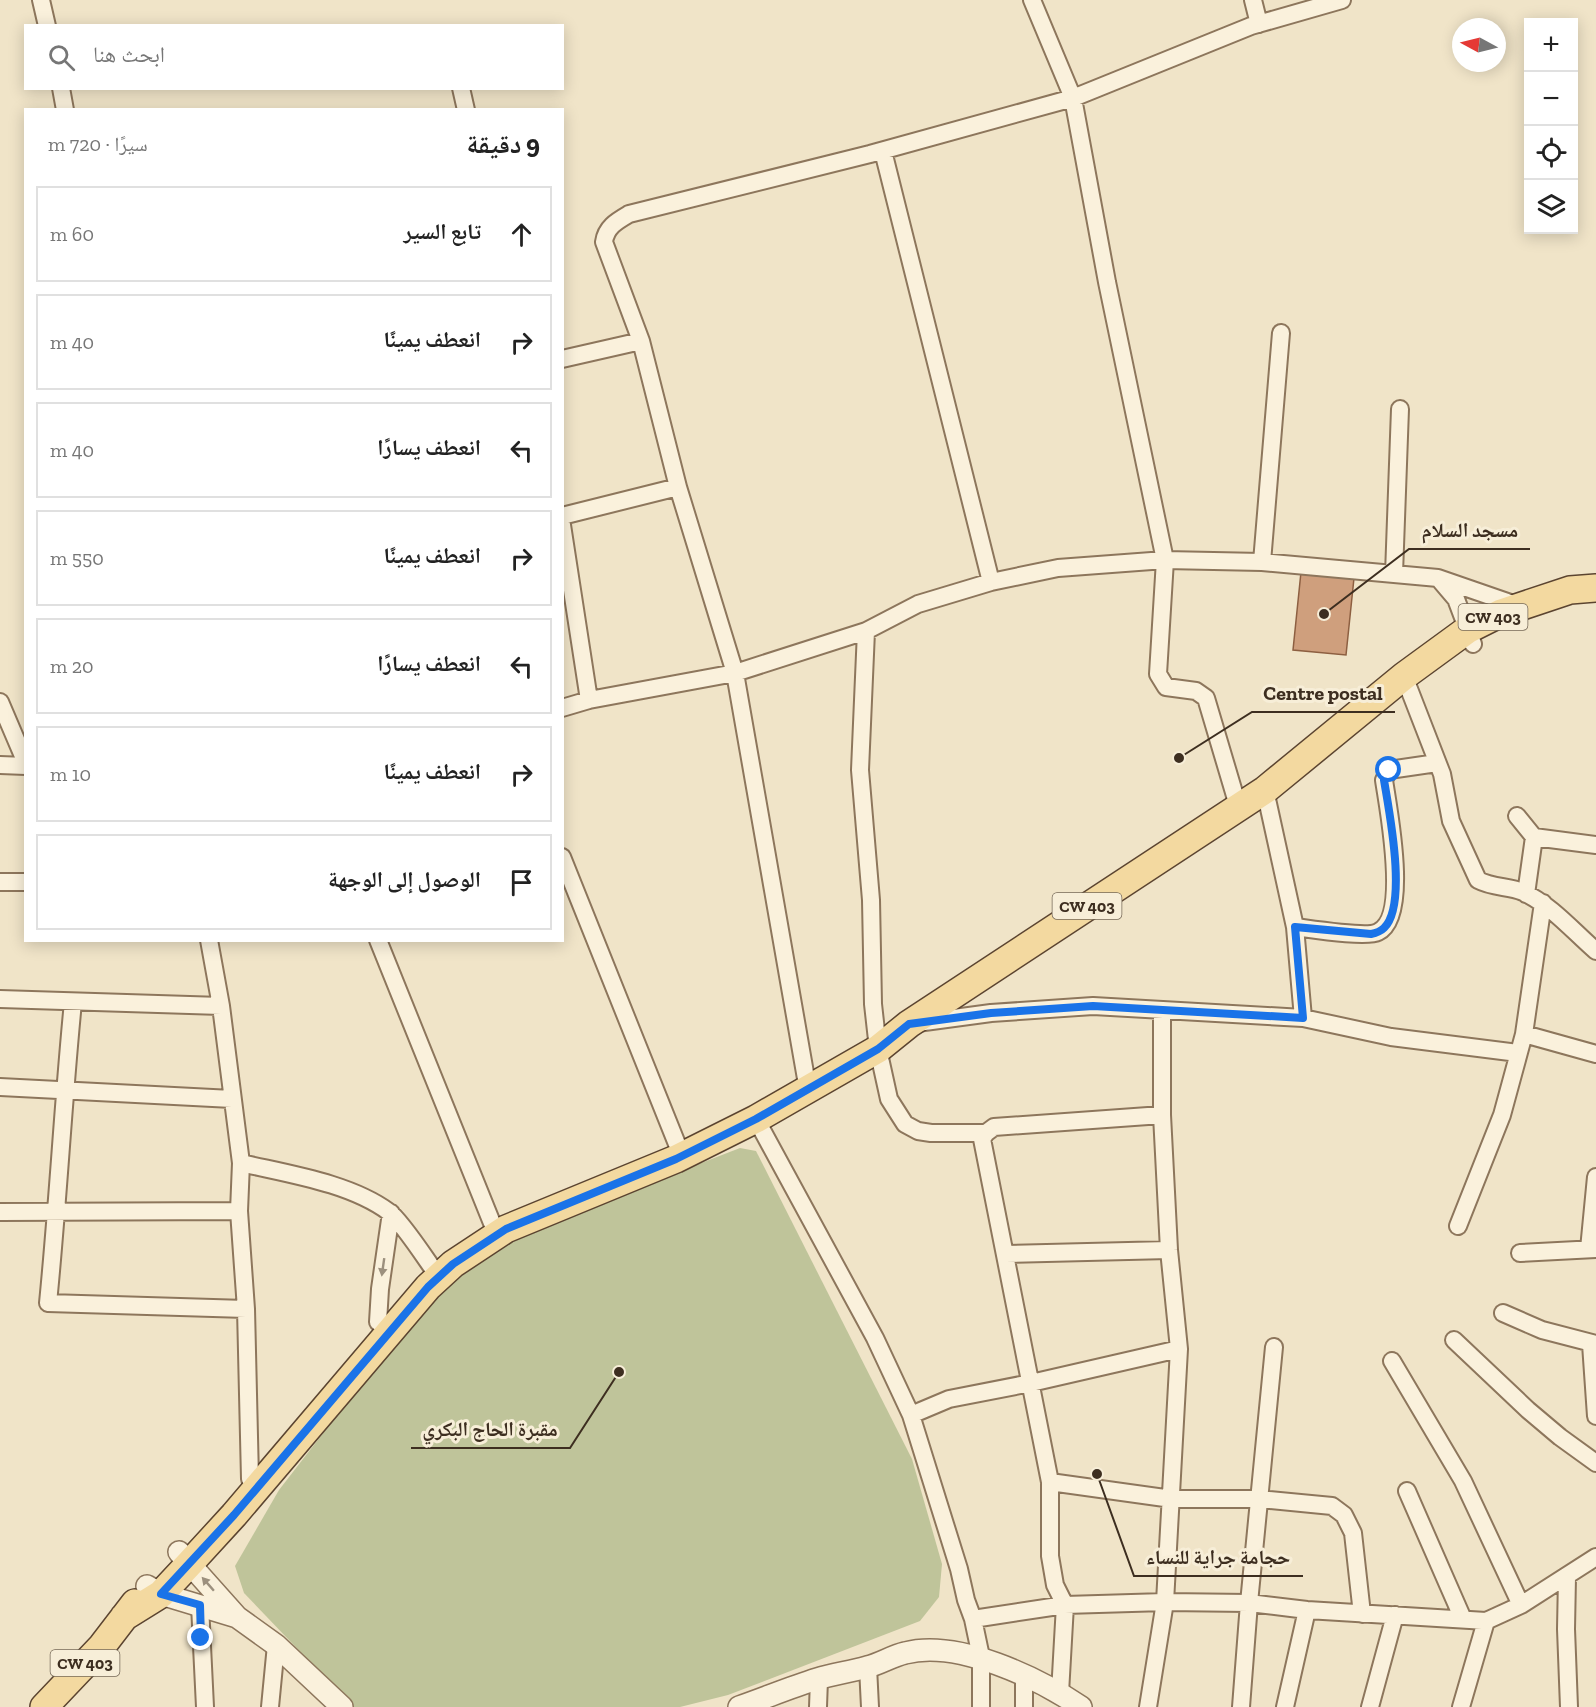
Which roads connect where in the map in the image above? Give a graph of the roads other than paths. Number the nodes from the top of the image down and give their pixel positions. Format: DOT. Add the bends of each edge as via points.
graph roads {
  1 [pos="41,0"];
  2 [pos="1032,0"];
  3 [pos="1253,0"];
  4 [pos="1342,0"];
  5 [pos="47,24"];
  6 [pos="1259,24"];
  7 [pos="60,90"];
  8 [pos="461,90"];
  9 [pos="1073,98"];
  10 [pos="65,108"];
  11 [pos="466,108"];
  12 [pos="883,151"];
  13 [pos="1281,333"];
  14 [pos="641,341"];
  15 [pos="564,359"];
  16 [pos="1400,410"];
  17 [pos="678,488"];
  18 [pos="564,516"];
  19 [pos="564,538"];
  20 [pos="1165,560"];
  21 [pos="1262,562"];
  22 [pos="1394,573"];
  23 [pos="1438,578"];
  24 [pos="991,582"];
  25 [pos="1596,588"];
  26 [pos="1596,599"];
  27 [pos="1530,609"];
  28 [pos="866,631"];
  29 [pos="1470,637"];
  30 [pos="735,673"];
  31 [pos="1404,676"];
  32 [pos="589,700"];
  33 [pos="0,702"];
  34 [pos="564,707"];
  35 [pos="24,760"];
  36 [pos="1437,763"];
  37 [pos="0,765"];
  38 [pos="24,765"];
  39 [pos="1264,790"];
  40 [pos="1238,806"];
  41 [pos="1517,816"];
  42 [pos="1534,837"];
  43 [pos="1596,845"];
  44 [pos="564,862"];
  45 [pos="0,882"];
  46 [pos="24,882"];
  47 [pos="1526,894"];
  48 [pos="1543,903"];
  49 [pos="1295,927"];
  50 [pos="209,942"];
  51 [pos="379,942"];
  52 [pos="1596,951"];
  53 [pos="0,999"];
  54 [pos="74,1002"];
  55 [pos="221,1006"];
  56 [pos="1162,1010"];
  57 [pos="1303,1018"];
  58 [pos="909,1024"];
  59 [pos="1524,1034"];
  60 [pos="878,1049"];
  61 [pos="1518,1053"];
  62 [pos="1596,1054"];
  63 [pos="0,1087"];
  64 [pos="808,1090"];
  65 [pos="64,1091"];
  66 [pos="232,1099"];
  67 [pos="1162,1114"];
  68 [pos="756,1119"];
  69 [pos="986,1133"];
  70 [pos="677,1144"];
  71 [pos="241,1163"];
  72 [pos="1596,1177"];
  73 [pos="57,1211"];
  74 [pos="239,1211"];
  75 [pos="0,1212"];
  76 [pos="391,1213"];
  77 [pos="492,1223"];
  78 [pos="1458,1226"];
  79 [pos="1593,1249"];
  80 [pos="1169,1250"];
  81 [pos="1520,1252"];
  82 [pos="1006,1254"];
  83 [pos="431,1266"];
  84 [pos="246,1309"];
  85 [pos="1503,1313"];
  86 [pos="378,1322"];
  87 [pos="1454,1340"];
  88 [pos="1594,1344"];
  89 [pos="1274,1347"];
  90 [pos="1179,1349"];
  91 [pos="1392,1361"];
  92 [pos="1031,1383"];
  93 [pos="912,1415"];
  94 [pos="1596,1416"];
  95 [pos="1596,1462"];
  96 [pos="250,1479"];
  97 [pos="1050,1482"];
  98 [pos="1407,1491"];
  99 [pos="1172,1499"];
  100 [pos="1259,1499"];
  101 [pos="1596,1557"];
  102 [pos="184,1558"];
  103 [pos="1567,1577"];
  104 [pos="154,1590"];
  105 [pos="1165,1602"];
  106 [pos="1249,1604"];
  107 [pos="200,1605"];
  108 [pos="1065,1605"];
  109 [pos="1521,1605"];
  110 [pos="1307,1610"];
  111 [pos="1362,1614"];
  112 [pos="1395,1615"];
  113 [pos="237,1617"];
  114 [pos="973,1619"];
  115 [pos="1462,1619"];
  116 [pos="1486,1621"];
  117 [pos="276,1645"];
  118 [pos="981,1657"];
  119 [pos="867,1667"];
  120 [pos="1024,1677"];
  121 [pos="819,1679"];
  122 [pos="1060,1693"];
  123 [pos="44,1707"];
  124 [pos="205,1707"];
  125 [pos="270,1707"];
  126 [pos="342,1707"];
  127 [pos="739,1707"];
  128 [pos="818,1707"];
  129 [pos="870,1707"];
  130 [pos="981,1707"];
  131 [pos="1024,1707"];
  132 [pos="1082,1707"];
  133 [pos="1148,1707"];
  134 [pos="1241,1707"];
  135 [pos="1285,1707"];
  136 [pos="1370,1707"];
  137 [pos="1461,1707"];
  138 [pos="1569,1707"];
  1 -- 5 [label="street"];
  2 -- 9 [label="street"];
  3 -- 6 [label="street"];
  4 -- 6 [label="street"];
  6 -- 9 [label="street"];
  7 -- 10 [label="street"];
  8 -- 11 [label="street"];
  9 -- 12 [label="street"];
  9 -- 20 [label="street"];
  12 -- 14 [label="street" via="629,214 617,221 604,242"];
  12 -- 24 [label="street"];
  13 -- 21 [label="street"];
  14 -- 15 [label="street"];
  14 -- 17 [label="street"];
  16 -- 22 [label="street"];
  17 -- 18 [label="street"];
  17 -- 30 [label="street"];
  19 -- 32 [label="street"];
  20 -- 21 [label="street"];
  20 -- 24 [label="street" via="1058,568"];
  20 -- 40 [label="street" via="1159,678 1167,687 1196,691 1206,698"];
  21 -- 22 [label="street"];
  22 -- 23 [label="street"];
  23 -- 27 [label="street"];
  23 -- 29 [label="street" via="1455,599"];
  24 -- 28 [label="street" via="918,604"];
  25 -- 27 [label="main road, CW 403" via="1570,590"];
  26 -- 27 [label="main road, CW 403"];
  27 -- 29 [label="main road, CW 403" via="1501,613"];
  28 -- 30 [label="street"];
  28 -- 60 [label="street" via="860,770"];
  29 -- 31 [label="main road, CW 403"];
  30 -- 32 [label="street"];
  30 -- 64 [label="street"];
  31 -- 36 [label="street"];
  31 -- 39 [label="main road, CW 403"];
  32 -- 34 [label="street"];
  33 -- 35 [label="street"];
  36 -- 47 [label="street" via="1451,821 1478,880"];
  36 -- 49 [label="street" via="1389,770 1385,774 1396,887 1384,928 1371,934"];
  37 -- 38 [label="street"];
  39 -- 40 [label="main road, CW 403"];
  39 -- 49 [label="street"];
  40 -- 58 [label="main road, CW 403"];
  41 -- 42 [label="street"];
  42 -- 43 [label="street"];
  42 -- 47 [label="street"];
  44 -- 70 [label="street"];
  45 -- 46 [label="street"];
  47 -- 48 [label="street"];
  48 -- 52 [label="street"];
  48 -- 59 [label="street"];
  49 -- 57 [label="street"];
  50 -- 55 [label="street"];
  51 -- 77 [label="street"];
  53 -- 54 [label="street"];
  54 -- 55 [label="street"];
  54 -- 65 [label="street"];
  55 -- 66 [label="street"];
  56 -- 57 [label="street"];
  56 -- 58 [label="street" via="1093,1006"];
  56 -- 67 [label="street"];
  57 -- 61 [label="street" via="1391,1036"];
  58 -- 60 [label="main road, CW 403"];
  59 -- 61 [label="street"];
  59 -- 62 [label="street"];
  60 -- 64 [label="main road, CW 403"];
  60 -- 69 [label="street" via="889,1099 905,1124 931,1133"];
  61 -- 78 [label="street" via="1502,1115"];
  63 -- 65 [label="street"];
  64 -- 68 [label="main road, CW 403"];
  65 -- 66 [label="street"];
  65 -- 73 [label="street"];
  66 -- 71 [label="street"];
  67 -- 69 [label="street" via="994,1128"];
  67 -- 80 [label="street"];
  68 -- 70 [label="main road, CW 403"];
  68 -- 93 [label="street" via="875,1338"];
  68 -- 102 [label="main road, CW 403" via="676,1159 506,1229 453,1264 428,1287 234,1515"];
  69 -- 82 [label="street" via="982,1139"];
  70 -- 77 [label="main road, CW 403" via="531,1203"];
  71 -- 74 [label="street"];
  71 -- 76 [label="street" via="349,1191"];
  72 -- 79 [label="street"];
  73 -- 74 [label="street"];
  73 -- 75 [label="street"];
  73 -- 84 [label="street" via="48,1303"];
  74 -- 84 [label="street"];
  76 -- 83 [label="street"];
  76 -- 86 [label="street, one-way"];
  77 -- 83 [label="main road, CW 403"];
  79 -- 81 [label="street"];
  80 -- 82 [label="street"];
  80 -- 90 [label="street"];
  82 -- 92 [label="street"];
  83 -- 86 [label="main road, CW 403"];
  84 -- 96 [label="street"];
  85 -- 88 [label="street" via="1542,1330"];
  86 -- 96 [label="main road, CW 403"];
  87 -- 95 [label="street" via="1528,1410"];
  88 -- 94 [label="street"];
  89 -- 100 [label="street"];
  90 -- 92 [label="street"];
  90 -- 99 [label="street"];
  91 -- 109 [label="street" via="1463,1482"];
  92 -- 93 [label="street" via="949,1399"];
  92 -- 97 [label="street"];
  93 -- 114 [label="street"];
  96 -- 102 [label="main road, CW 403"];
  97 -- 99 [label="street"];
  97 -- 108 [label="street" via="1050,1556 1055,1585"];
  98 -- 115 [label="street"];
  99 -- 100 [label="street"];
  99 -- 105 [label="street"];
  100 -- 106 [label="street"];
  100 -- 111 [label="street" via="1332,1506 1344,1515 1353,1533"];
  101 -- 103 [label="street"];
  102 -- 104 [label="main road, CW 403"];
  113 -- 102 [label="street, one-way"];
  103 -- 109 [label="street"];
  103 -- 138 [label="street"];
  104 -- 107 [label="street"];
  104 -- 123 [label="main road, CW 403" via="124,1617"];
  105 -- 106 [label="street"];
  105 -- 108 [label="street"];
  105 -- 133 [label="street"];
  106 -- 110 [label="street"];
  106 -- 134 [label="street"];
  107 -- 113 [label="street"];
  107 -- 124 [label="street"];
  108 -- 114 [label="street"];
  108 -- 122 [label="street"];
  109 -- 116 [label="street"];
  110 -- 111 [label="street"];
  110 -- 135 [label="street"];
  111 -- 112 [label="street"];
  112 -- 115 [label="street"];
  112 -- 136 [label="street"];
  113 -- 117 [label="street"];
  114 -- 118 [label="street"];
  115 -- 116 [label="street"];
  116 -- 137 [label="street"];
  117 -- 125 [label="street"];
  117 -- 126 [label="street"];
  118 -- 119 [label="street" via="934,1650 906,1652"];
  118 -- 120 [label="street"];
  118 -- 130 [label="street"];
  119 -- 121 [label="street"];
  119 -- 129 [label="street"];
  120 -- 122 [label="street"];
  120 -- 131 [label="street"];
  121 -- 127 [label="street"];
  121 -- 128 [label="street"];
  122 -- 132 [label="street"];
}
